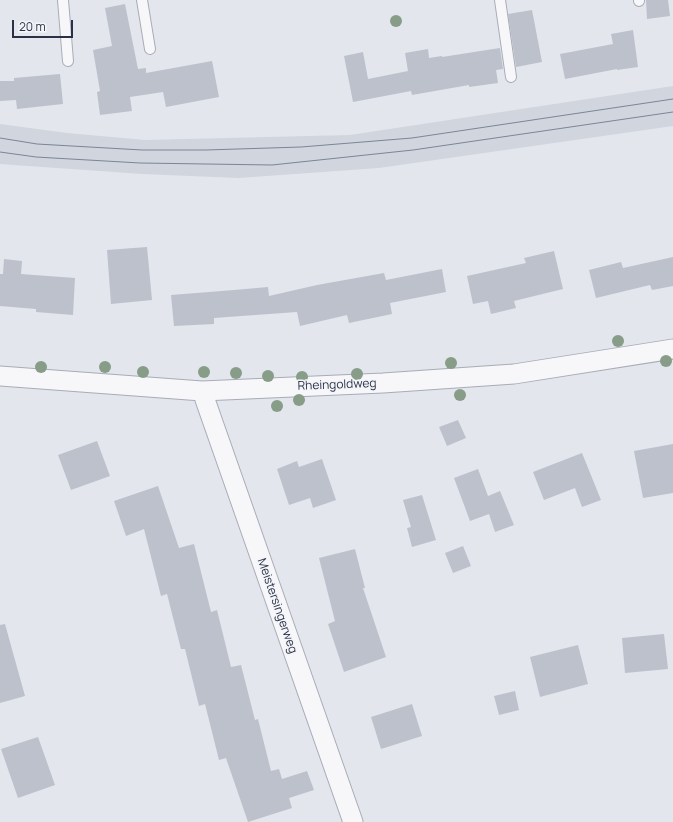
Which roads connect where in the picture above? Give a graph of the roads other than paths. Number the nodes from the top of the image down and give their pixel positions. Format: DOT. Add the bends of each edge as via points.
graph roads {
  1 [pos="63,0"];
  2 [pos="142,0"];
  3 [pos="500,0"];
  4 [pos="150,49"];
  5 [pos="68,61"];
  6 [pos="511,77"];
  7 [pos="673,350"];
  8 [pos="0,376"];
  9 [pos="202,391"];
  10 [pos="353,822"];
  1 -- 5 [label="lane"];
  2 -- 4 [label="lane"];
  3 -- 6 [label="lane"];
  7 -- 9 [label="street, Rheingoldweg" via="514,374"];
  8 -- 9 [label="street, Rheingoldweg"];
  9 -- 10 [label="street, Meistersingerweg"];
}
